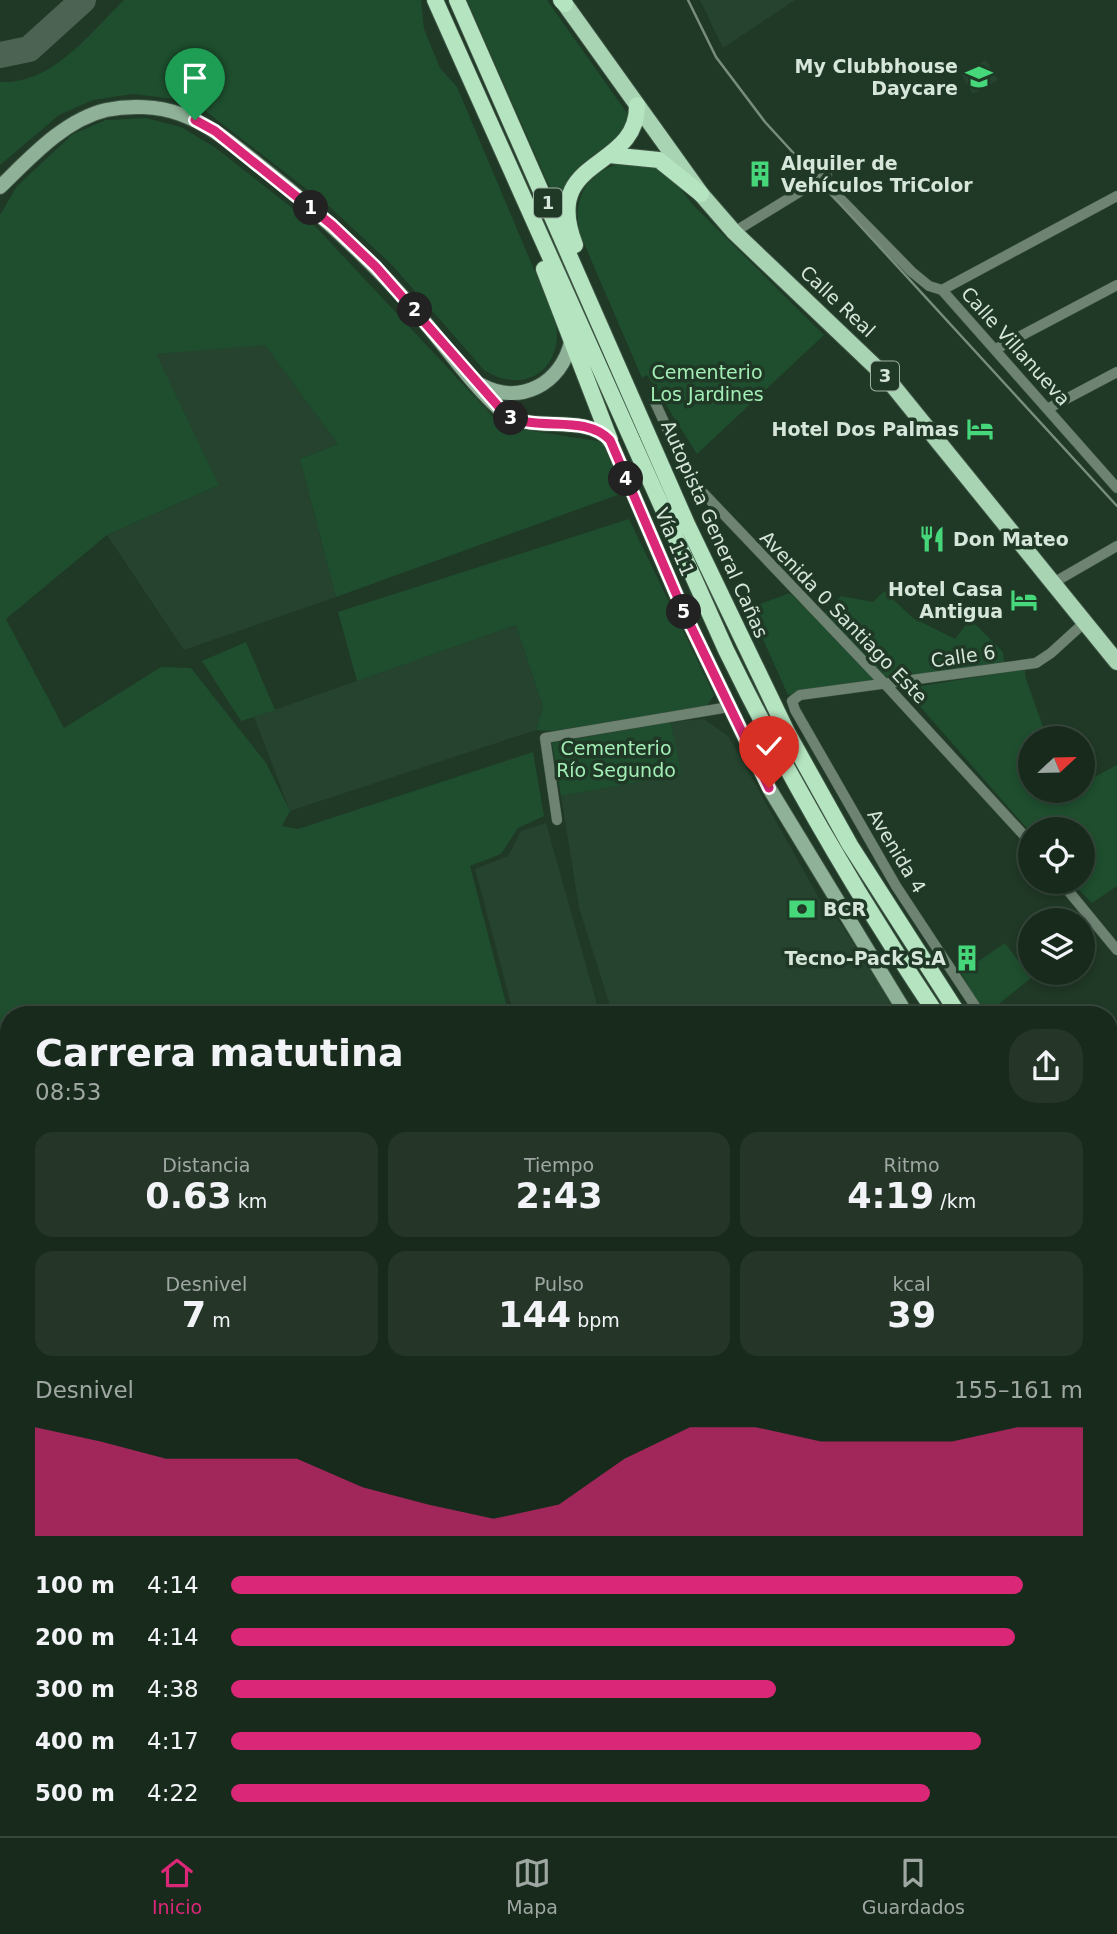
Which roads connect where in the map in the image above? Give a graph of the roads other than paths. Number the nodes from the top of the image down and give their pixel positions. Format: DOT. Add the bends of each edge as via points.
graph roads {
  1 [pos="435,0"];
  2 [pos="457,0"];
  3 [pos="563,1"];
  4 [pos="637,105"];
  5 [pos="495,133"];
  6 [pos="606,155"];
  7 [pos="0,187"];
  8 [pos="701,194"];
  9 [pos="1117,196"];
  10 [pos="734,232"];
  11 [pos="1117,285"];
  12 [pos="942,290"];
  13 [pos="571,342"];
  14 [pos="996,349"];
  15 [pos="1117,372"];
  16 [pos="474,380"];
  17 [pos="654,400"];
  18 [pos="638,407"];
  19 [pos="1049,408"];
  20 [pos="610,440"];
  21 [pos="1117,488"];
  22 [pos="1117,546"];
  23 [pos="1053,583"];
  24 [pos="1085,622"];
  25 [pos="1117,662"];
  26 [pos="886,684"];
  27 [pos="792,701"];
  28 [pos="729,707"];
  29 [pos="557,820"];
  30 [pos="1018,829"];
  31 [pos="1071,894"];
  32 [pos="1117,950"];
  33 [pos="901,1006"];
  34 [pos="931,1006"];
  35 [pos="953,1006"];
  36 [pos="975,1006"];
  1 -- 5 [label="highway, Autopista General Cañas / 1"];
  2 -- 18 [label="highway, Autopista General Cañas / 1"];
  3 -- 4 [label="main road, Calle Real / 3"];
  4 -- 6 [label="highway" via="634,130 618,150"];
  4 -- 8 [label="main road, Calle Real / 3"];
  5 -- 13 [label="highway"];
  5 -- 34 [label="highway, Autopista General Cañas / 1" via="699,592 776,752 834,855"];
  6 -- 8 [label="highway" via="659,160"];
  6 -- 18 [label="highway" via="578,180 569,200 570,233"];
  7 -- 16 [label="main road" via="81,119 127,108 162,108 180,114 215,131 332,225 376,267"];
  8 -- 10 [label="main road, Calle Real / 3"];
  9 -- 12 [label="street"];
  10 -- 12 [label="street, Calle Villanueva" via="824,177 912,272"];
  10 -- 23 [label="main road, Calle Real / 3" via="885,376"];
  11 -- 14 [label="street"];
  12 -- 14 [label="street, Calle Villanueva"];
  13 -- 16 [label="main road" via="557,373 528,392 494,391"];
  13 -- 20 [label="highway"];
  14 -- 19 [label="street, Calle Villanueva"];
  15 -- 19 [label="street"];
  16 -- 20 [label="main road" via="513,419 592,428"];
  17 -- 26 [label="street, Avenida 0 Santiago Este" via="690,479"];
  18 -- 35 [label="highway, Autopista General Cañas / 1" via="687,524 787,732 850,845"];
  19 -- 21 [label="street, Calle Villanueva"];
  20 -- 28 [label="main road, Vía 111"];
  22 -- 23 [label="street"];
  23 -- 24 [label="main road, Calle Real / 3"];
  24 -- 25 [label="main road, Calle Real / 3"];
  24 -- 26 [label="street, Calle 6" via="1036,663"];
  26 -- 27 [label="street, Calle 6" via="800,695"];
  26 -- 30 [label="street, Avenida 0 Santiago Este"];
  27 -- 36 [label="street, Avenida 4" via="896,886"];
  28 -- 29 [label="street" via="544,738"];
  28 -- 33 [label="main road, Vía 111" via="783,812"];
  31 -- 32 [label="street"];
}
